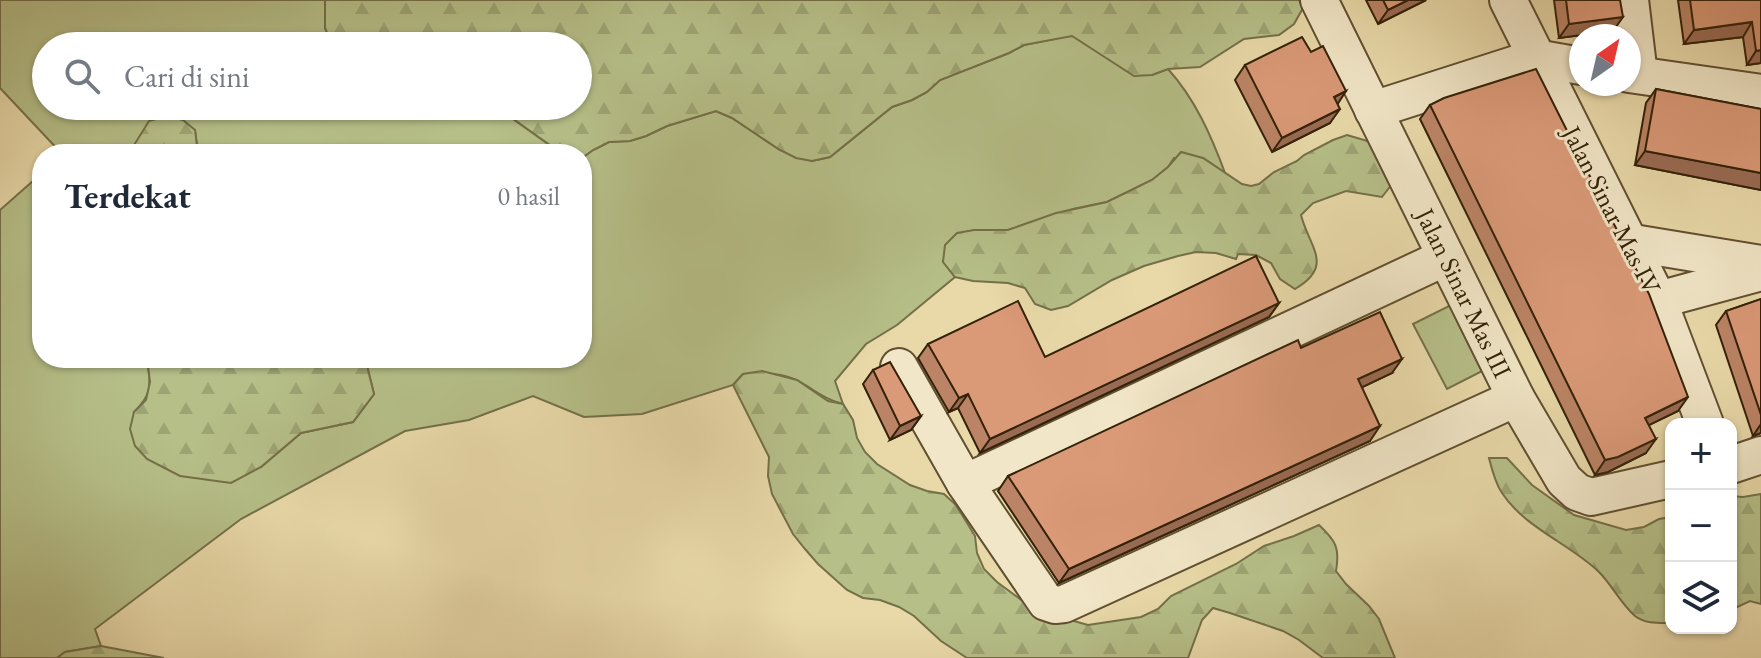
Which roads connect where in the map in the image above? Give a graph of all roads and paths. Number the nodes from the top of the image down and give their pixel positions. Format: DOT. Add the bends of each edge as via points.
graph roads {
  1 [pos="1319,0"];
  2 [pos="1508,0"];
  3 [pos="1630,0"];
  4 [pos="1631,24"];
  5 [pos="1535,58"];
  6 [pos="1569,64"];
  7 [pos="1641,75"];
  8 [pos="1761,93"];
  9 [pos="1373,110"];
  10 [pos="1627,242"];
  11 [pos="1446,257"];
  12 [pos="1761,264"];
  13 [pos="1761,272"];
  14 [pos="1658,300"];
  15 [pos="899,367"];
  16 [pos="1516,398"];
  17 [pos="1703,418"];
  18 [pos="1761,455"];
  19 [pos="1737,463"];
  20 [pos="1665,480"];
  21 [pos="965,483"];
  1 -- 9 [label="street, Jalan Sinar Mas III"];
  2 -- 5 [label="street, Jalan Sinar Mas IV"];
  3 -- 4 [label="street"];
  5 -- 6 [label="street"];
  5 -- 9 [label="street"];
  5 -- 10 [label="street, Jalan Sinar Mas IV"];
  7 -- 8 [label="street"];
  9 -- 11 [label="street, Jalan Sinar Mas III"];
  10 -- 12 [label="street"];
  10 -- 14 [label="street, Jalan Sinar Mas IV"];
  11 -- 16 [label="street, Jalan Sinar Mas III"];
  11 -- 21 [label="street"];
  13 -- 14 [label="street"];
  14 -- 17 [label="street, Jalan Sinar Mas IV"];
  15 -- 21 [label="street"];
  16 -- 20 [label="street, Jalan Sinar Mas III" via="1564,480 1577,492 1591,497"];
  16 -- 21 [label="street" via="1064,604 1046,602"];
  18 -- 19 [label="street"];
}
